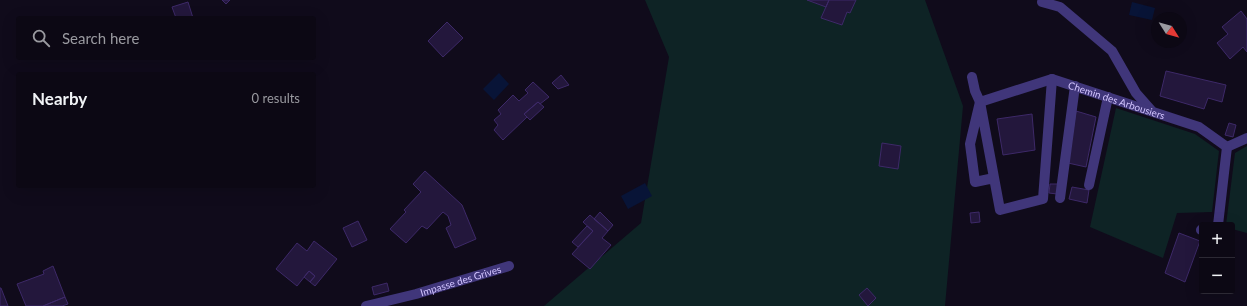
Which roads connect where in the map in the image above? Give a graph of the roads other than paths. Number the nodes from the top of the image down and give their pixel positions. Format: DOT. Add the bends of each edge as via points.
graph roads {
  1 [pos="1042,2"];
  2 [pos="972,77"];
  3 [pos="1052,78"];
  4 [pos="1075,86"];
  5 [pos="1108,97"];
  6 [pos="980,102"];
  7 [pos="1152,111"];
  8 [pos="1247,138"];
  9 [pos="1227,147"];
  10 [pos="994,178"];
  11 [pos="1089,185"];
  12 [pos="1060,198"];
  13 [pos="1218,222"];
  14 [pos="509,266"];
  15 [pos="366,306"];
  1 -- 7 [label="street" via="1060,6 1112,51 1136,93"];
  2 -- 6 [label="street"];
  3 -- 4 [label="street, Chemin des Arbousiers"];
  3 -- 6 [label="street"];
  3 -- 10 [label="street" via="1043,199 1000,210"];
  4 -- 5 [label="street, Chemin des Arbousiers"];
  4 -- 12 [label="street"];
  5 -- 7 [label="street, Chemin des Arbousiers"];
  5 -- 11 [label="street"];
  6 -- 10 [label="street"];
  6 -- 10 [label="street" via="970,144 976,182"];
  7 -- 9 [label="street, Chemin des Arbousiers" via="1199,127"];
  8 -- 9 [label="street"];
  9 -- 13 [label="street"];
  14 -- 15 [label="street, Impasse des Grives"];
}
